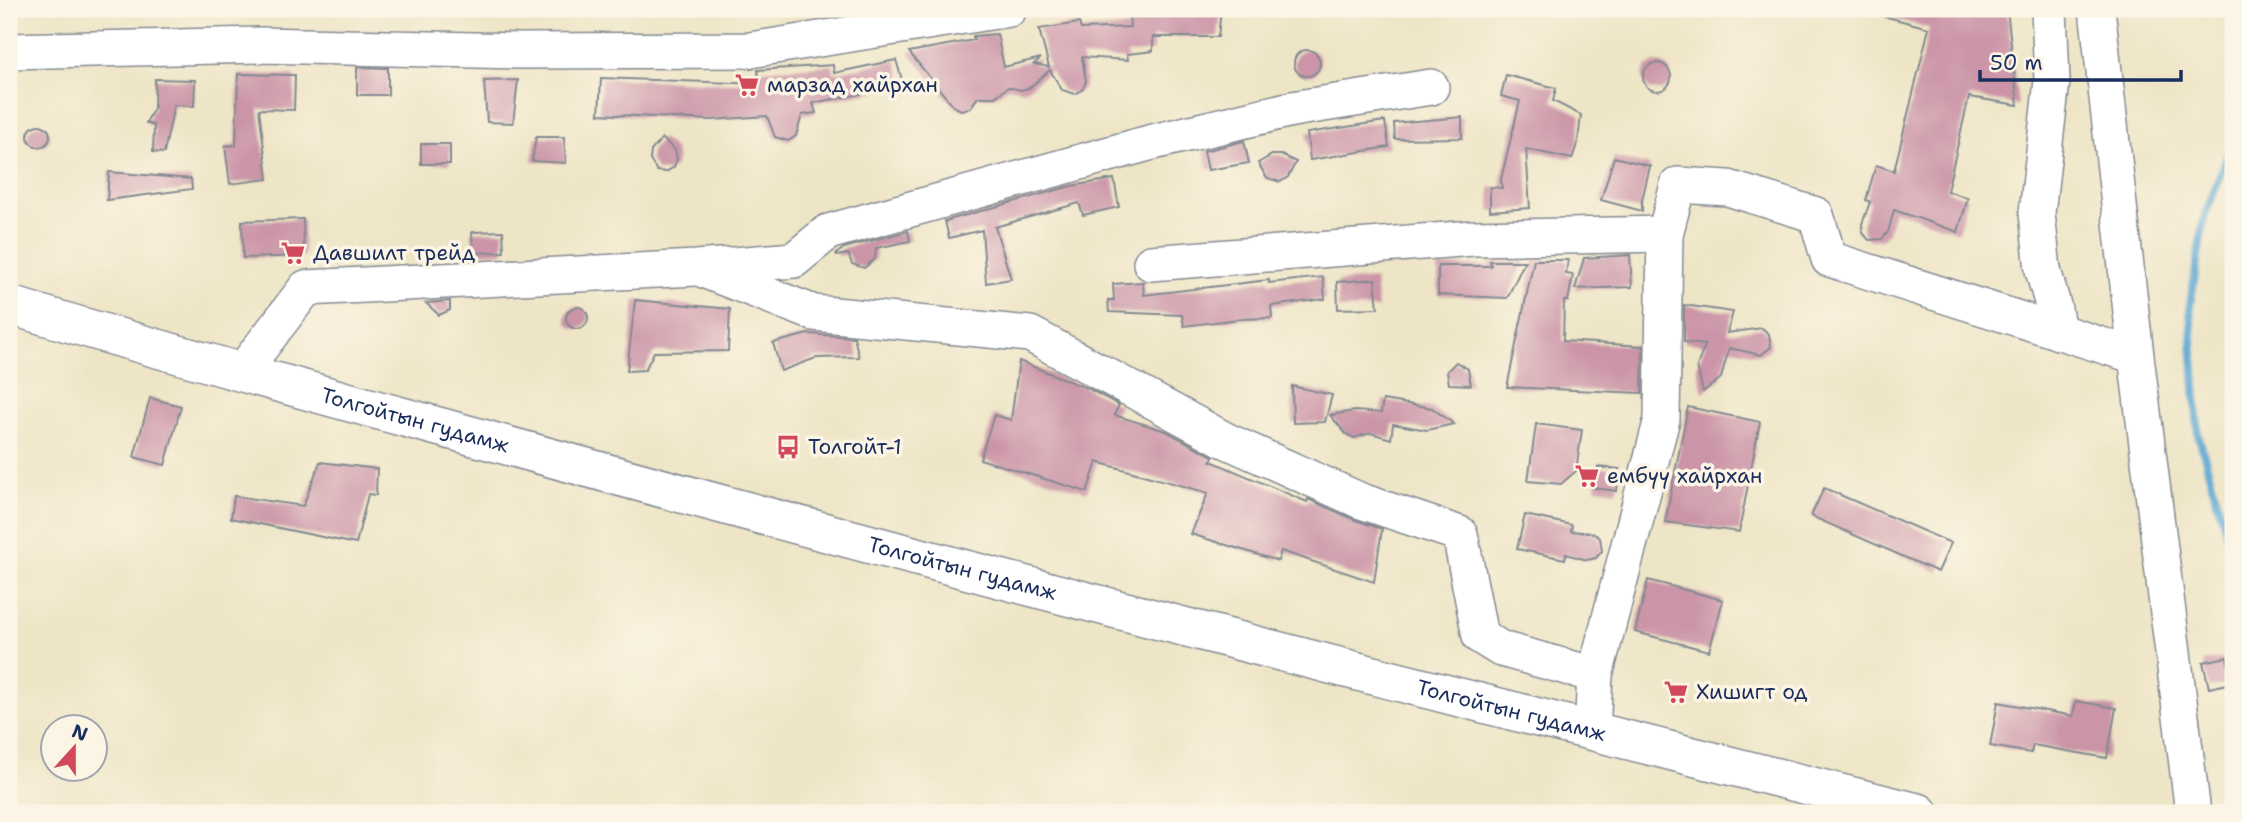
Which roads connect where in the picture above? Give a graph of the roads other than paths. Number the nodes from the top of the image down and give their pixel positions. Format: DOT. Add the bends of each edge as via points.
graph roads {
  1 [pos="1009,9"];
  2 [pos="2049,9"];
  3 [pos="2097,9"];
  4 [pos="9,51"];
  5 [pos="1431,87"];
  6 [pos="1665,234"];
  7 [pos="1151,263"];
  8 [pos="696,268"];
  9 [pos="11,312"];
  10 [pos="2058,332"];
  11 [pos="2136,356"];
  12 [pos="242,373"];
  13 [pos="1595,675"];
  14 [pos="1592,732"];
  15 [pos="1919,813"];
  16 [pos="2193,813"];
  1 -- 4 [label="street" via="750,50 260,45"];
  2 -- 10 [label="street" via="2052,81 2037,213 2043,270"];
  3 -- 11 [label="street"];
  5 -- 8 [label="street" via="1292,109 1149,143 828,232 794,260"];
  6 -- 7 [label="street" via="1473,238"];
  6 -- 10 [label="street" via="1678,185 1728,188 1816,215 1829,259"];
  6 -- 13 [label="street" via="1662,419"];
  8 -- 12 [label="street" via="306,288"];
  8 -- 13 [label="street" via="814,313 1030,334 1225,440 1361,501 1460,534 1480,636 1501,649"];
  9 -- 12 [label="main road, Толгойтын гудамж"];
  10 -- 11 [label="street"];
  11 -- 16 [label="street"];
  12 -- 14 [label="main road, Толгойтын гудамж" via="727,507"];
  13 -- 14 [label="street"];
  14 -- 15 [label="main road, Толгойтын гудамж"];
}
